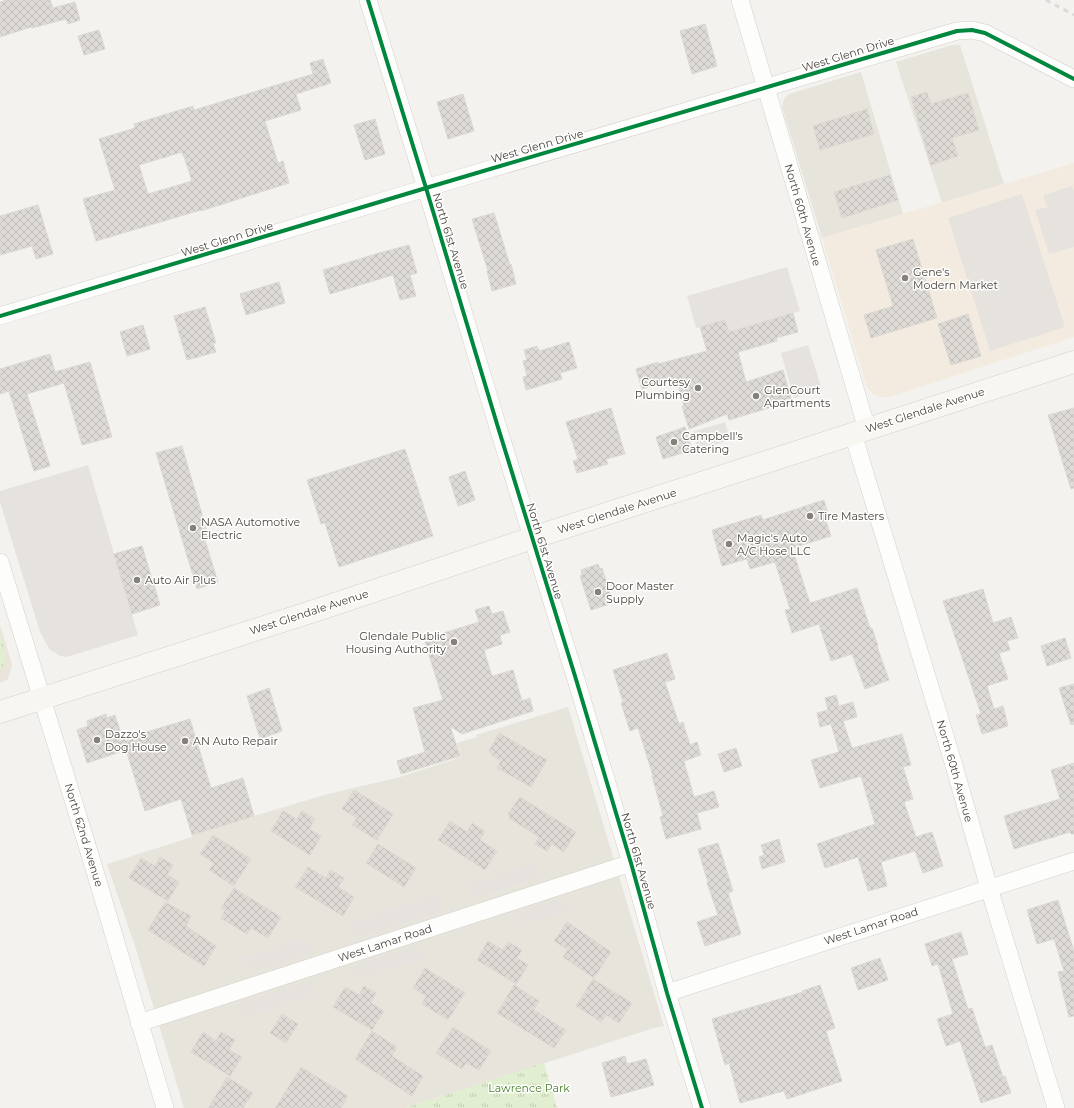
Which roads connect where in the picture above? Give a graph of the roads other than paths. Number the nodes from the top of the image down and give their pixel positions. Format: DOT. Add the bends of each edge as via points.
graph roads {
  1 [pos="368,0"];
  2 [pos="740,0"];
  3 [pos="1074,79"];
  4 [pos="766,88"];
  5 [pos="426,188"];
  6 [pos="0,316"];
  7 [pos="1074,362"];
  8 [pos="860,431"];
  9 [pos="532,538"];
  10 [pos="0,562"];
  11 [pos="42,698"];
  12 [pos="0,712"];
  13 [pos="1074,861"];
  14 [pos="631,862"];
  15 [pos="989,888"];
  16 [pos="667,993"];
  17 [pos="139,1023"];
  18 [pos="165,1108"];
  19 [pos="702,1108"];
  20 [pos="1056,1108"];
  1 -- 5 [label="street, North 61st Avenue"];
  2 -- 4 [label="street, North 60th Avenue"];
  3 -- 4 [label="street, West Glenn Drive" via="985,33 972,30 957,31"];
  4 -- 5 [label="street, West Glenn Drive"];
  4 -- 8 [label="street, North 60th Avenue"];
  5 -- 6 [label="street, West Glenn Drive"];
  5 -- 9 [label="street, North 61st Avenue"];
  7 -- 8 [label="main road, West Glendale Avenue"];
  8 -- 9 [label="main road, West Glendale Avenue"];
  8 -- 15 [label="street, North 60th Avenue"];
  9 -- 11 [label="main road, West Glendale Avenue"];
  9 -- 14 [label="street, North 61st Avenue"];
  10 -- 11 [label="street, North 62nd Avenue"];
  11 -- 12 [label="main road, West Glendale Avenue"];
  11 -- 17 [label="street, North 62nd Avenue"];
  13 -- 15 [label="street, West Lamar Road"];
  14 -- 16 [label="street, North 61st Avenue"];
  14 -- 17 [label="street, West Lamar Road"];
  15 -- 16 [label="street, West Lamar Road"];
  15 -- 20 [label="street, North 60th Avenue"];
  16 -- 19 [label="street, North 61st Avenue"];
  17 -- 18 [label="street, North 62nd Avenue"];
}
